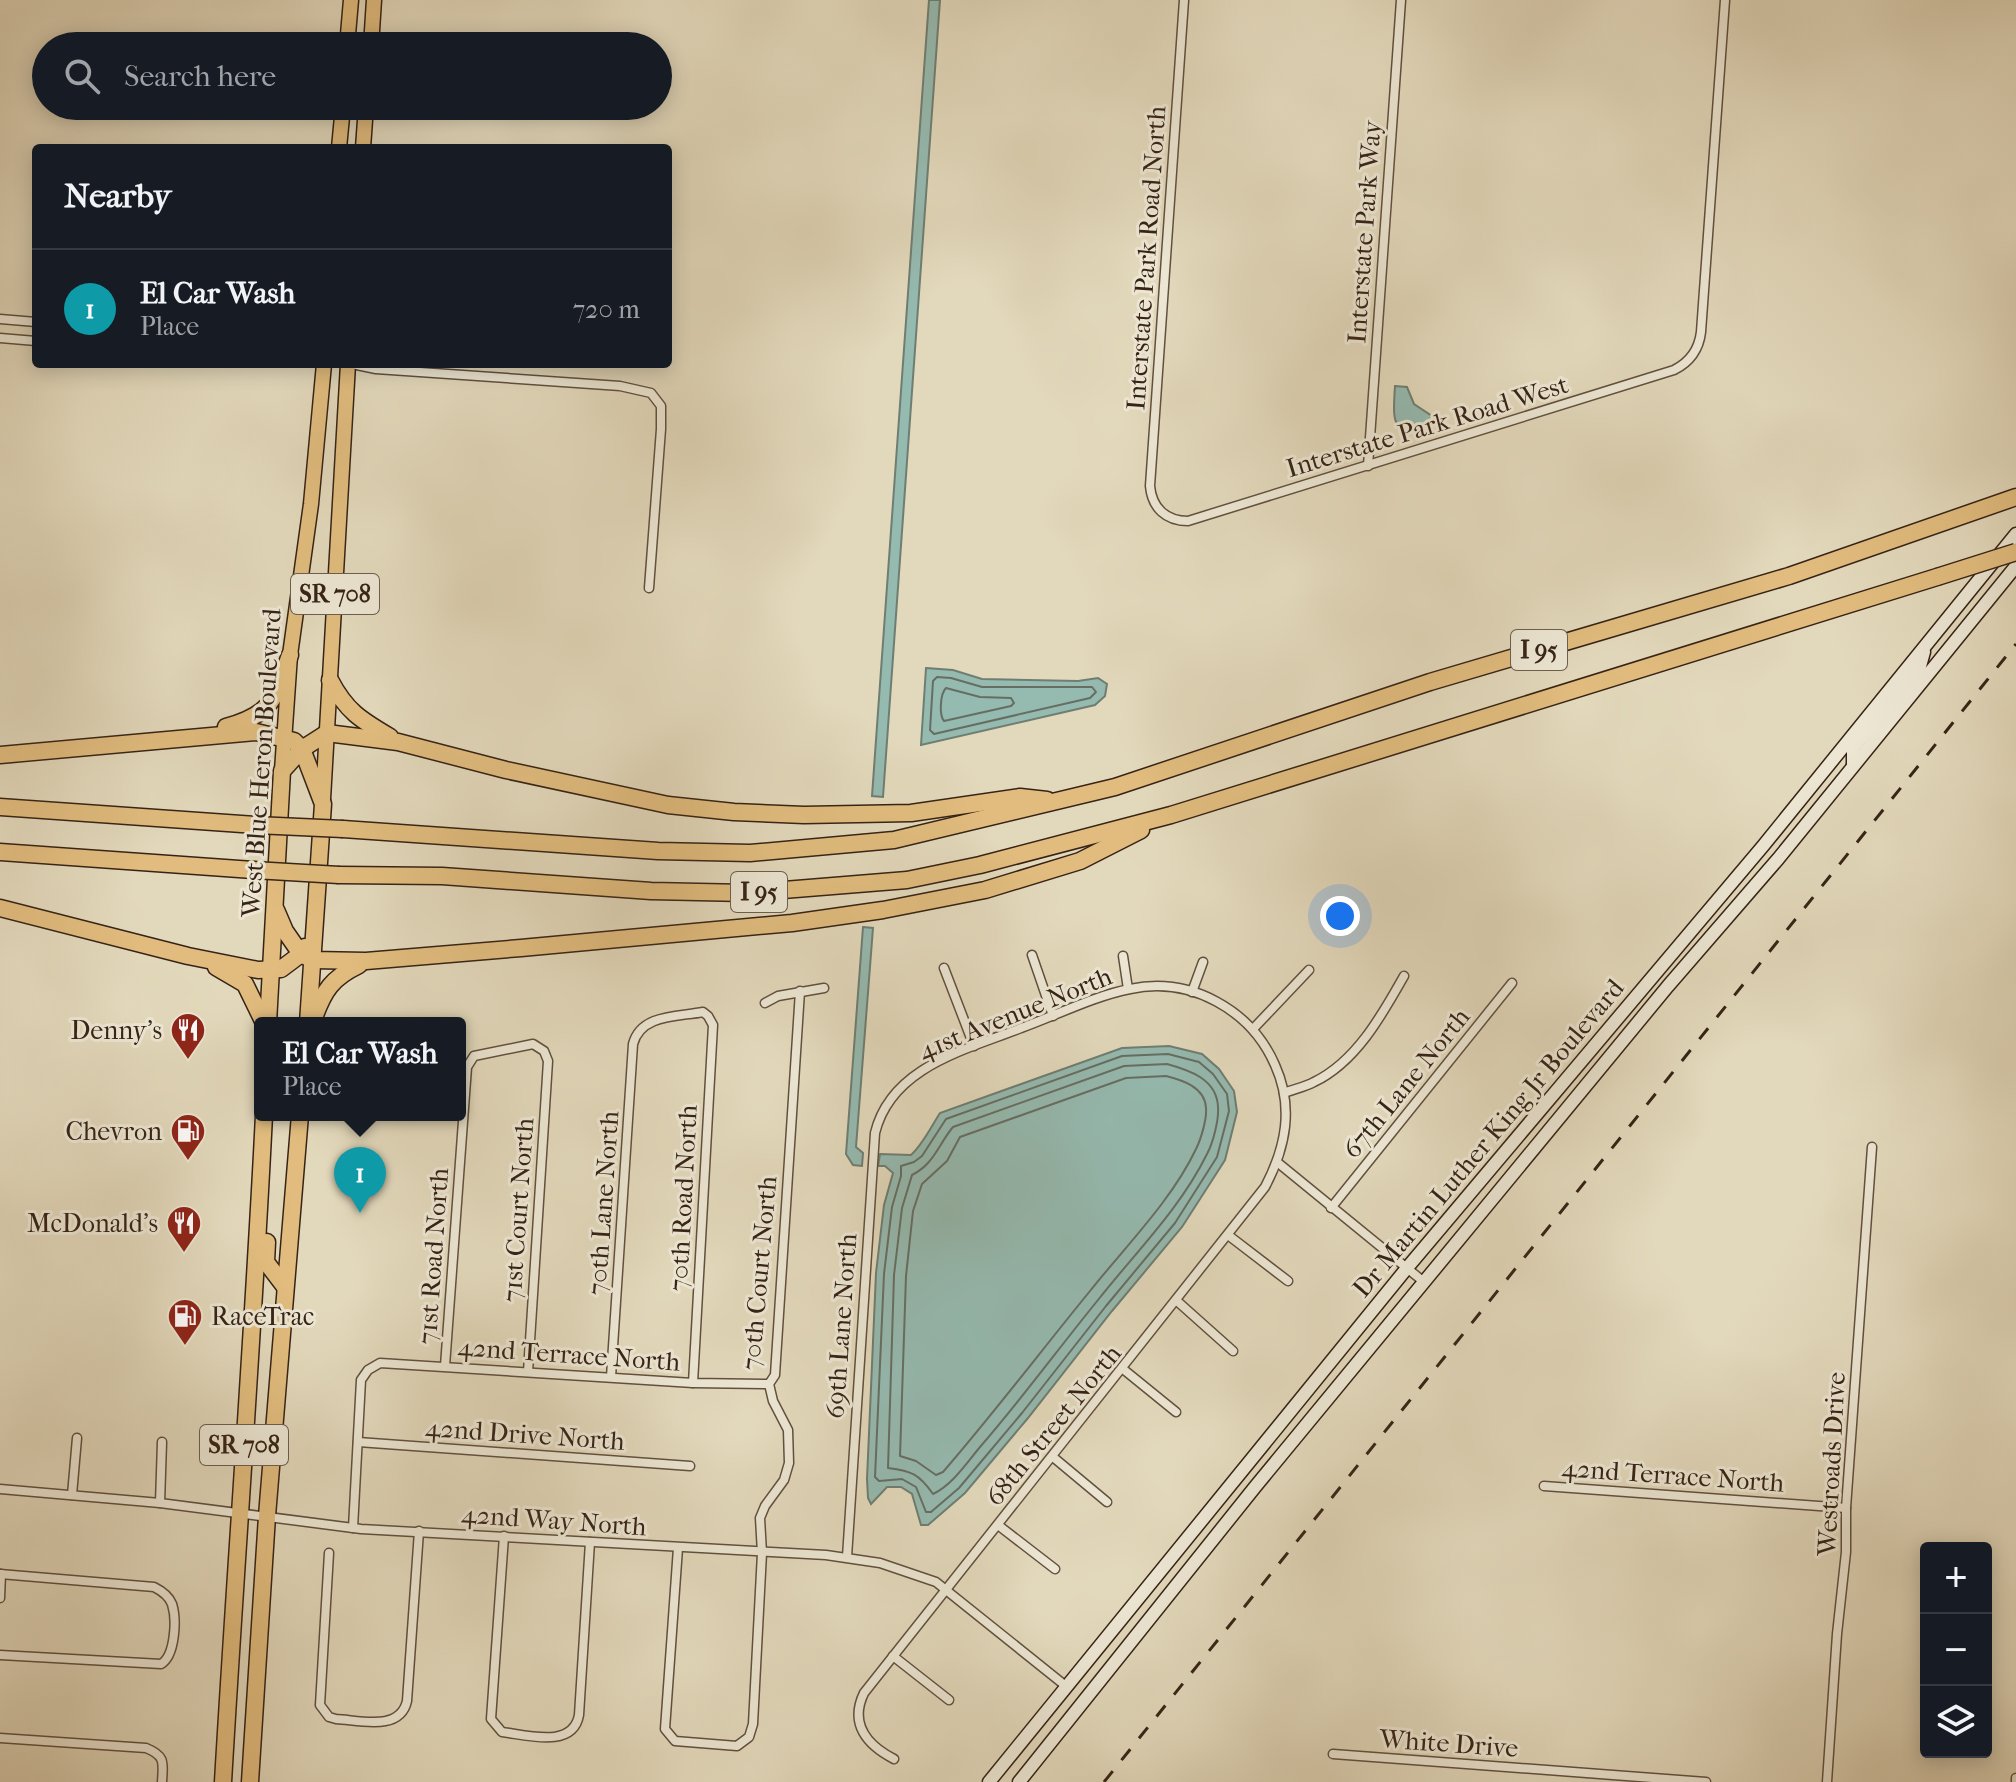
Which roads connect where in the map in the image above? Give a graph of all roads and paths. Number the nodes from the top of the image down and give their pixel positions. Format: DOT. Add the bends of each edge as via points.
graph roads {
  1 [pos="351,0"];
  2 [pos="374,0"];
  3 [pos="1184,0"];
  4 [pos="1401,0"];
  5 [pos="1725,0"];
  6 [pos="348,32"];
  7 [pos="372,32"];
  8 [pos="342,120"];
  9 [pos="365,120"];
  10 [pos="339,144"];
  11 [pos="363,144"];
  12 [pos="0,319"];
  13 [pos="32,322"];
  14 [pos="0,338"];
  15 [pos="32,341"];
  16 [pos="324,368"];
  17 [pos="350,368"];
  18 [pos="371,368"];
  19 [pos="1368,466"];
  20 [pos="2016,497"];
  21 [pos="1163,514"];
  22 [pos="2016,534"];
  23 [pos="2016,552"];
  24 [pos="2016,566"];
  25 [pos="649,588"];
  26 [pos="1926,646"];
  27 [pos="290,655"];
  28 [pos="330,680"];
  29 [pos="327,733"];
  30 [pos="197,735"];
  31 [pos="283,737"];
  32 [pos="398,742"];
  33 [pos="302,749"];
  34 [pos="0,755"];
  35 [pos="1853,766"];
  36 [pos="282,771"];
  37 [pos="1056,801"];
  38 [pos="323,804"];
  39 [pos="0,807"];
  40 [pos="1171,815"];
  41 [pos="0,852"];
  42 [pos="275,907"];
  43 [pos="0,908"];
  44 [pos="1032,955"];
  45 [pos="188,956"];
  46 [pos="1123,956"];
  47 [pos="307,957"];
  48 [pos="366,961"];
  49 [pos="1203,962"];
  50 [pos="944,968"];
  51 [pos="1309,970"];
  52 [pos="270,972"];
  53 [pos="1404,976"];
  54 [pos="1512,983"];
  55 [pos="824,988"];
  56 [pos="1128,989"];
  57 [pos="800,991"];
  58 [pos="1192,992"];
  59 [pos="765,1003"];
  60 [pos="1053,1016"];
  61 [pos="263,1017"];
  62 [pos="266,1017"];
  63 [pos="310,1017"];
  64 [pos="313,1017"];
  65 [pos="1253,1029"];
  66 [pos="638,1032"];
  67 [pos="974,1046"];
  68 [pos="474,1056"];
  69 [pos="466,1081"];
  70 [pos="1284,1093"];
  71 [pos="888,1101"];
  72 [pos="264,1121"];
  73 [pos="299,1121"];
  74 [pos="463,1121"];
  75 [pos="1872,1147"];
  76 [pos="1277,1162"];
  77 [pos="260,1181"];
  78 [pos="1331,1208"];
  79 [pos="1228,1235"];
  80 [pos="1407,1268"];
  81 [pos="1288,1281"];
  82 [pos="1424,1282"];
  83 [pos="285,1287"];
  84 [pos="1177,1301"];
  85 [pos="255,1302"];
  86 [pos="1233,1351"];
  87 [pos="445,1366"];
  88 [pos="1123,1369"];
  89 [pos="528,1372"];
  90 [pos="611,1377"];
  91 [pos="693,1383"];
  92 [pos="769,1384"];
  93 [pos="1176,1412"];
  94 [pos="275,1414"];
  95 [pos="77,1438"];
  96 [pos="162,1442"];
  97 [pos="358,1442"];
  98 [pos="1053,1457"];
  99 [pos="690,1466"];
  100 [pos="1544,1486"];
  101 [pos="0,1489"];
  102 [pos="72,1495"];
  103 [pos="1107,1502"];
  104 [pos="160,1503"];
  105 [pos="1846,1508"];
  106 [pos="239,1512"];
  107 [pos="267,1516"];
  108 [pos="998,1525"];
  109 [pos="353,1528"];
  110 [pos="419,1531"];
  111 [pos="504,1536"];
  112 [pos="590,1542"];
  113 [pos="678,1548"];
  114 [pos="329,1553"];
  115 [pos="762,1553"];
  116 [pos="847,1557"];
  117 [pos="1055,1569"];
  118 [pos="1,1574"];
  119 [pos="946,1590"];
  120 [pos="0,1598"];
  121 [pos="0,1655"];
  122 [pos="893,1656"];
  123 [pos="1067,1687"];
  124 [pos="949,1700"];
  125 [pos="0,1738"];
  126 [pos="1333,1754"];
  127 [pos="894,1759"];
  128 [pos="993,1778"];
  129 [pos="162,1782"];
  130 [pos="223,1782"];
  131 [pos="250,1782"];
  132 [pos="1019,1782"];
  133 [pos="1706,1782"];
  134 [pos="1827,1782"];
  1 -- 6 [label="main road"];
  2 -- 7 [label="main road"];
  3 -- 21 [label="street, Interstate Park Road North" via="1150,486"];
  4 -- 19 [label="street, Interstate Park Way"];
  5 -- 19 [label="street, Interstate Park Road West" via="1701,332 1687,362"];
  8 -- 10 [label="main road"];
  9 -- 11 [label="main road"];
  12 -- 13 [label="street"];
  14 -- 15 [label="street"];
  16 -- 27 [label="main road, West Blue Heron Boulevard / SR 708"];
  17 -- 28 [label="main road, SR 708"];
  18 -- 25 [label="street" via="620,386 651,393 661,406 661,418"];
  19 -- 21 [label="street, Interstate Park Road West" via="1195,520"];
  20 -- 37 [label="highway, I 95" via="1789,576 1430,682 1115,787"];
  22 -- 26 [label="main road, Dr Martin Luther King Jr Boulevard"];
  23 -- 40 [label="highway, I 95, bridge"];
  24 -- 35 [label="main road, Dr Martin Luther King Jr Boulevard"];
  26 -- 35 [label="main road" via="1919,670 1853,748"];
  26 -- 80 [label="main road, Dr Martin Luther King Jr Boulevard"];
  27 -- 30 [label="highway" via="264,711"];
  27 -- 31 [label="main road, West Blue Heron Boulevard / SR 708"];
  28 -- 29 [label="main road, SR 708"];
  28 -- 32 [label="highway" via="358,718"];
  29 -- 32 [label="highway"];
  29 -- 33 [label="highway"];
  29 -- 38 [label="main road, SR 708"];
  30 -- 31 [label="highway" via="256,732"];
  30 -- 34 [label="highway"];
  31 -- 33 [label="highway"];
  31 -- 36 [label="main road, West Blue Heron Boulevard / SR 708"];
  32 -- 37 [label="highway" via="668,805 734,812 911,813 1020,797"];
  33 -- 36 [label="highway"];
  33 -- 38 [label="highway"];
  35 -- 82 [label="main road, Dr Martin Luther King Jr Boulevard"];
  36 -- 42 [label="highway, West Blue Heron Boulevard / SR 708"];
  37 -- 39 [label="highway, I 95, bridge" via="894,840 750,853"];
  38 -- 47 [label="highway, SR 708" via="316,926"];
  40 -- 41 [label="highway, I 95, bridge" via="907,880 746,893 339,875"];
  40 -- 48 [label="highway" via="1080,861 985,890 883,910 792,923"];
  42 -- 47 [label="highway" via="285,931"];
  42 -- 52 [label="highway, West Blue Heron Boulevard / SR 708"];
  43 -- 45 [label="highway"];
  44 -- 60 [label="street"];
  45 -- 52 [label="highway"];
  45 -- 61 [label="highway" via="245,984"];
  46 -- 56 [label="street"];
  47 -- 48 [label="highway"];
  47 -- 52 [label="highway"];
  47 -- 63 [label="highway"];
  48 -- 64 [label="highway" via="338,975"];
  49 -- 58 [label="street"];
  50 -- 67 [label="street"];
  51 -- 65 [label="street"];
  52 -- 62 [label="highway, West Blue Heron Boulevard / SR 708"];
  53 -- 70 [label="street" via="1370,1030 1340,1064"];
  54 -- 78 [label="street, 67th Lane North"];
  55 -- 57 [label="street"];
  56 -- 58 [label="street, 41st Avenue North"];
  56 -- 60 [label="street, 41st Avenue North"];
  57 -- 59 [label="street"];
  57 -- 92 [label="street, 70th Court North" via="775,1375"];
  58 -- 65 [label="street, 41st Avenue North" via="1230,1008"];
  60 -- 67 [label="street, 41st Avenue North"];
  65 -- 70 [label="street, 41st Avenue North" via="1270,1054"];
  66 -- 90 [label="street, 70th Lane North" via="633,1044"];
  66 -- 91 [label="street, 70th Road North" via="652,1021 703,1012 713,1025"];
  67 -- 71 [label="street, 41st Avenue North" via="917,1073"];
  68 -- 69 [label="street, 71st Road North"];
  68 -- 89 [label="street, 71st Court North" via="533,1044 548,1061"];
  70 -- 76 [label="street, 41st Avenue North" via="1287,1119"];
  71 -- 116 [label="street, 69th Lane North" via="874,1146"];
  72 -- 77 [label="highway, SR 708"];
  73 -- 83 [label="highway, SR 708"];
  74 -- 87 [label="street, 71st Road North"];
  75 -- 105 [label="street, Westroads Drive"];
  76 -- 78 [label="street"];
  76 -- 79 [label="street, 68th Street North"];
  77 -- 83 [label="highway" via="270,1189 266,1262"];
  77 -- 85 [label="highway, SR 708"];
  78 -- 80 [label="street"];
  79 -- 81 [label="street"];
  79 -- 84 [label="street, 68th Street North"];
  80 -- 82 [label="street"];
  80 -- 123 [label="main road, Dr Martin Luther King Jr Boulevard"];
  82 -- 132 [label="main road, Dr Martin Luther King Jr Boulevard"];
  83 -- 94 [label="highway, SR 708"];
  84 -- 86 [label="street"];
  84 -- 88 [label="street, 68th Street North"];
  85 -- 94 [label="highway" via="272,1323 268,1385"];
  85 -- 106 [label="highway, SR 708"];
  87 -- 89 [label="street, 42nd Terrace North"];
  87 -- 97 [label="street, 42nd Terrace North" via="387,1361 368,1370 361,1380"];
  88 -- 93 [label="street"];
  88 -- 98 [label="street, 68th Street North"];
  89 -- 90 [label="street, 42nd Terrace North"];
  90 -- 91 [label="street, 42nd Terrace North"];
  91 -- 92 [label="street, 42nd Terrace North"];
  92 -- 115 [label="street, 70th Court North" via="790,1443 784,1480 760,1518"];
  94 -- 107 [label="highway, SR 708"];
  95 -- 102 [label="street"];
  96 -- 104 [label="street"];
  97 -- 99 [label="street, 42nd Drive North"];
  97 -- 109 [label="street"];
  98 -- 103 [label="street"];
  98 -- 108 [label="street, 68th Street North"];
  100 -- 105 [label="street, 42nd Terrace North"];
  101 -- 102 [label="street, 42nd Way North"];
  102 -- 104 [label="street, 42nd Way North"];
  104 -- 106 [label="street, 42nd Way North"];
  105 -- 134 [label="street, Westroads Drive"];
  106 -- 107 [label="street, 42nd Way North"];
  106 -- 130 [label="highway, SR 708"];
  107 -- 109 [label="street, 42nd Way North"];
  107 -- 131 [label="highway, SR 708"];
  108 -- 117 [label="street"];
  108 -- 119 [label="street, 68th Street North"];
  109 -- 110 [label="street, 42nd Way North"];
  110 -- 111 [label="street, 42nd Way North"];
  110 -- 114 [label="street" via="407,1701 401,1715 390,1721 336,1719 323,1711 319,1699"];
  111 -- 112 [label="street, 42nd Way North"];
  111 -- 112 [label="street" via="490,1712 502,1732 561,1737 573,1730 579,1715"];
  112 -- 113 [label="street, 42nd Way North"];
  113 -- 115 [label="street, 42nd Way North"];
  113 -- 115 [label="street, 70th Court North" via="664,1723 675,1741 737,1746 749,1737 753,1724"];
  115 -- 116 [label="street, 42nd Way North"];
  116 -- 119 [label="street, 42nd Way North" via="907,1571"];
  118 -- 120 [label="street"];
  118 -- 121 [label="street" via="154,1587 167,1595 174,1615 171,1651 166,1661 154,1665"];
  119 -- 122 [label="street, 68th Street North"];
  119 -- 123 [label="street, 42nd Way North"];
  122 -- 124 [label="street"];
  122 -- 127 [label="street, 68th Street North" via="864,1693 858,1710 864,1738"];
  123 -- 128 [label="main road, Dr Martin Luther King Jr Boulevard"];
  125 -- 129 [label="street" via="146,1748 157,1753 163,1765"];
  126 -- 133 [label="street, White Drive"];
}
